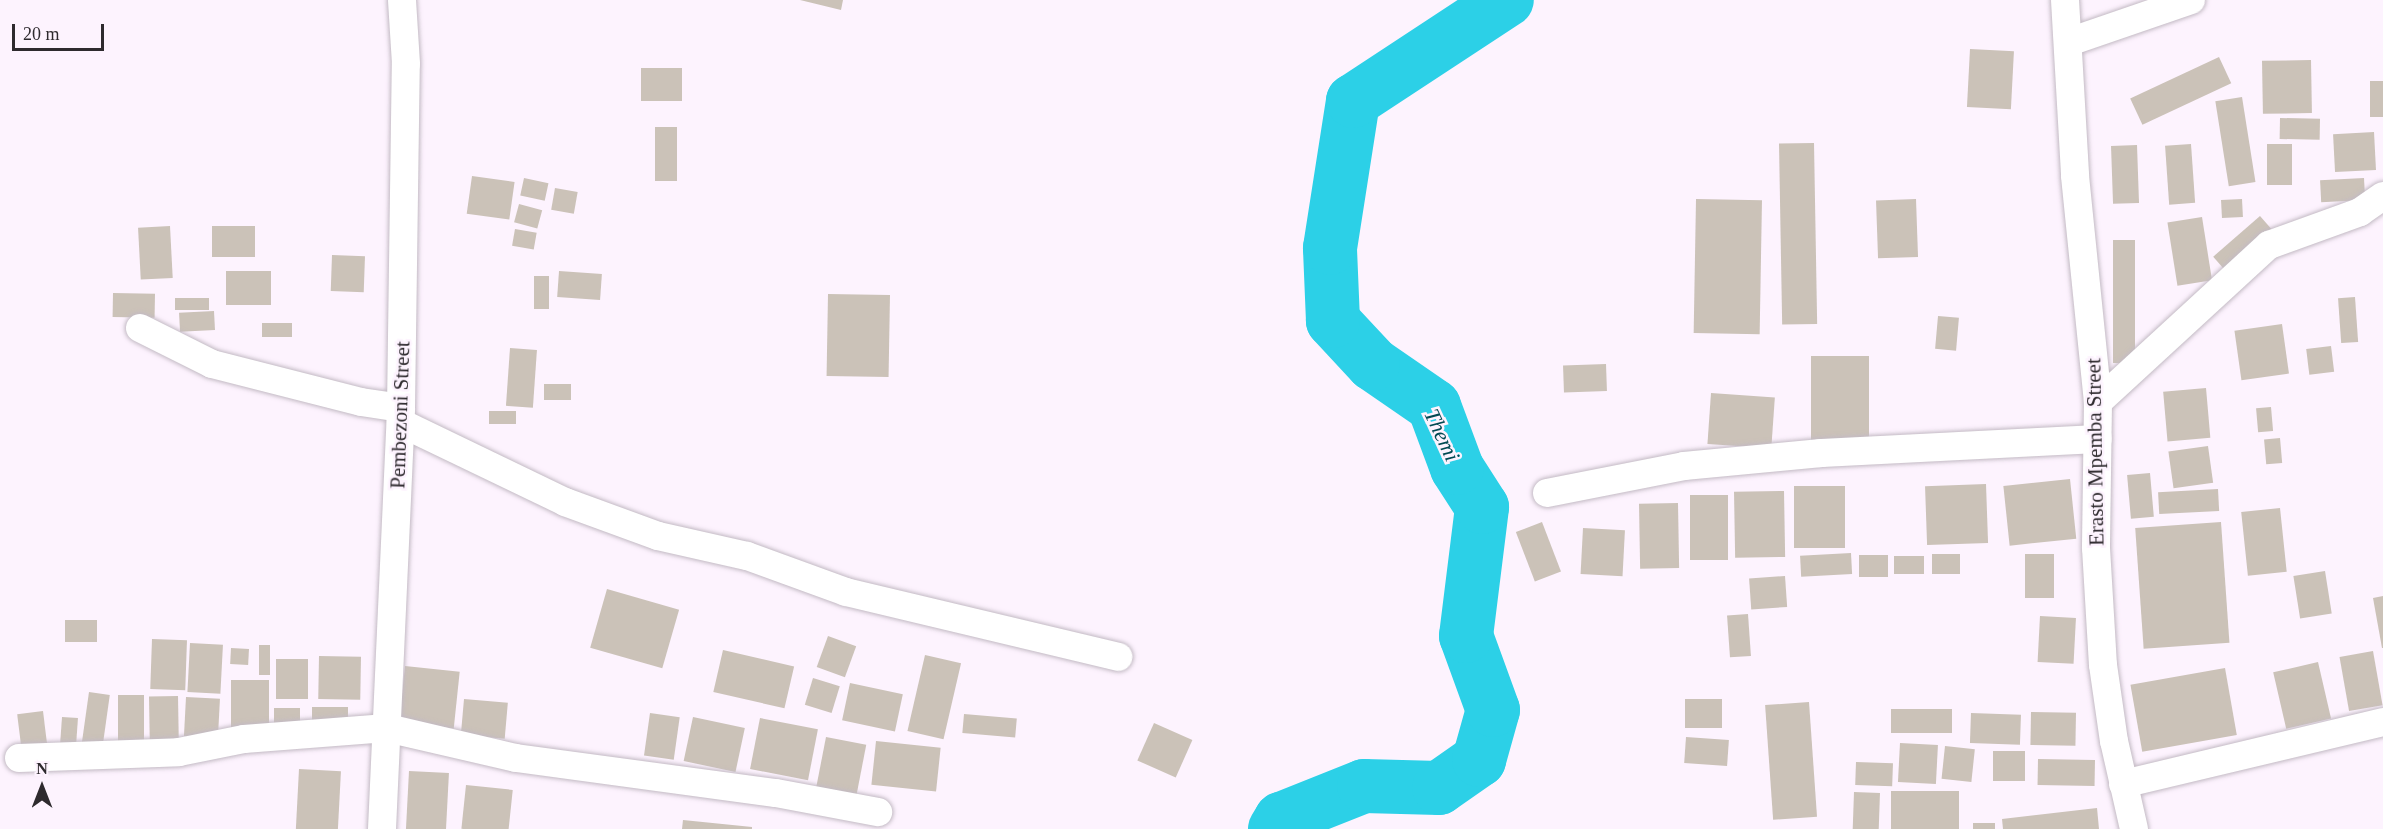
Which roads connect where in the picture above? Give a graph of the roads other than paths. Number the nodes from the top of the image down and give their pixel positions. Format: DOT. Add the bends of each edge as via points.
graph roads {
  1 [pos="402,0"];
  2 [pos="2065,0"];
  3 [pos="2191,0"];
  4 [pos="2069,42"];
  5 [pos="2383,196"];
  6 [pos="140,328"];
  7 [pos="2098,402"];
  8 [pos="401,416"];
  9 [pos="2098,439"];
  10 [pos="1547,493"];
  11 [pos="1118,657"];
  12 [pos="2383,722"];
  13 [pos="387,728"];
  14 [pos="19,758"];
  15 [pos="2123,784"];
  16 [pos="878,812"];
  17 [pos="382,829"];
  18 [pos="2134,829"];
  1 -- 8 [label="street, Pembezoni Street" via="406,64"];
  2 -- 4 [label="street, Erasto Mpemba Street"];
  3 -- 4 [label="street"];
  4 -- 7 [label="street, Erasto Mpemba Street" via="2075,176"];
  5 -- 7 [label="street" via="2360,212 2268,245 2233,273"];
  6 -- 8 [label="street" via="212,364"];
  7 -- 9 [label="street, Erasto Mpemba Street"];
  8 -- 11 [label="street" via="565,502 658,536 747,556 846,592"];
  8 -- 13 [label="street, Pembezoni Street"];
  9 -- 10 [label="street" via="1786,456 1684,466"];
  9 -- 15 [label="street, Erasto Mpemba Street" via="2096,548 2103,665"];
  12 -- 15 [label="street"];
  13 -- 14 [label="street" via="244,739 179,752"];
  13 -- 16 [label="street" via="516,758 776,793"];
  13 -- 17 [label="street, Pembezoni Street"];
  15 -- 18 [label="street, Erasto Mpemba Street"];
}
